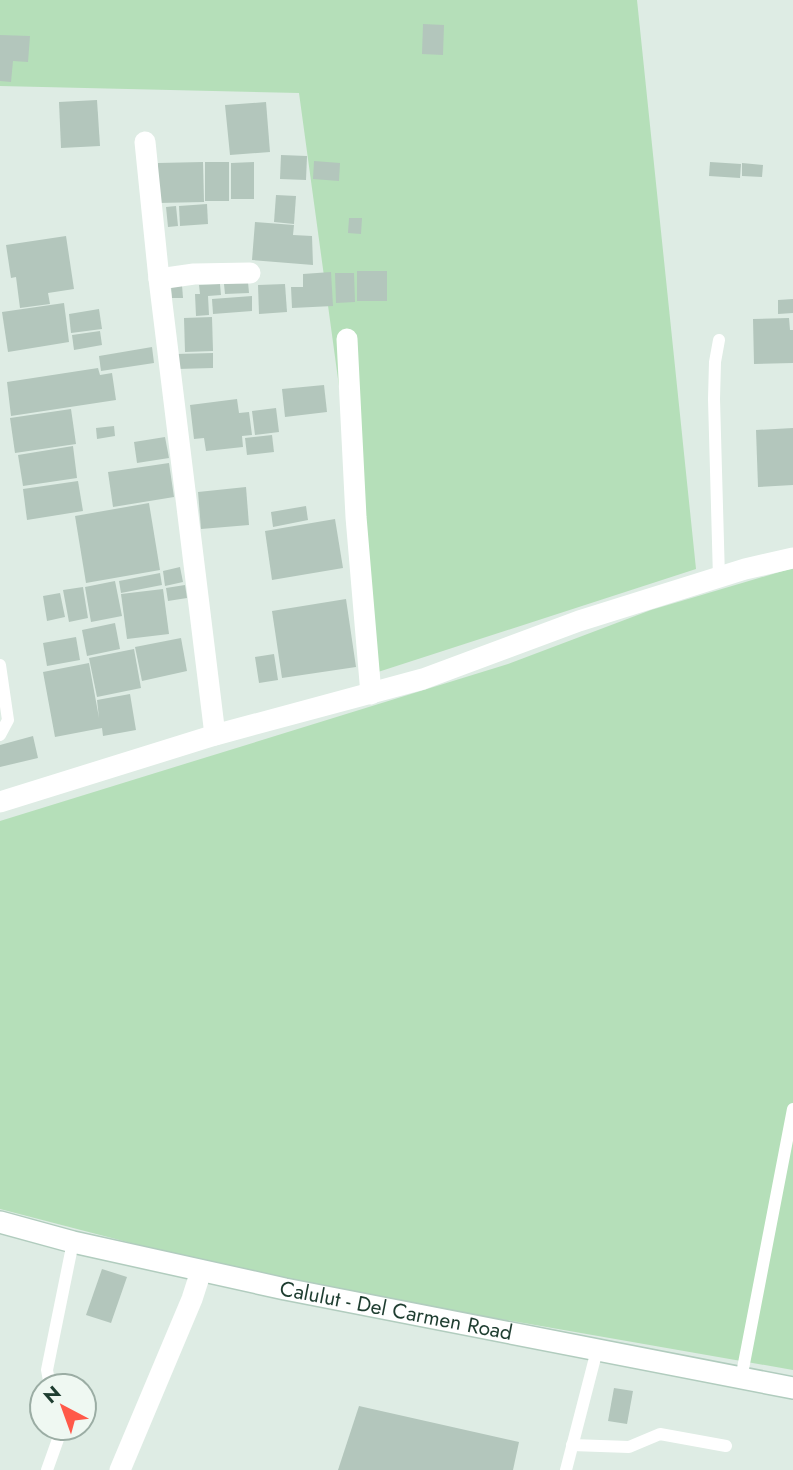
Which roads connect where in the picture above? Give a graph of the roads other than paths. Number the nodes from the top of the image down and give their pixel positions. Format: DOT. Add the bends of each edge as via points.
graph roads {
  1 [pos="145,142"];
  2 [pos="250,273"];
  3 [pos="159,279"];
  4 [pos="347,339"];
  5 [pos="719,340"];
  6 [pos="793,558"];
  7 [pos="719,578"];
  8 [pos="0,665"];
  9 [pos="371,694"];
  10 [pos="0,735"];
  11 [pos="215,735"];
  12 [pos="0,802"];
  13 [pos="793,1109"];
  14 [pos="0,1222"];
  15 [pos="73,1242"];
  16 [pos="201,1271"];
  17 [pos="597,1350"];
  18 [pos="47,1372"];
  19 [pos="741,1379"];
  20 [pos="793,1388"];
  21 [pos="57,1442"];
  22 [pos="572,1445"];
  23 [pos="726,1446"];
  24 [pos="47,1470"];
  25 [pos="120,1470"];
  26 [pos="566,1470"];
  1 -- 3 [label="street"];
  2 -- 3 [label="street"];
  3 -- 11 [label="street"];
  4 -- 9 [label="street"];
  5 -- 7 [label="lane" via="713,399"];
  6 -- 7 [label="street"];
  7 -- 9 [label="street"];
  8 -- 10 [label="lane" via="8,720"];
  9 -- 11 [label="street"];
  11 -- 12 [label="street"];
  13 -- 19 [label="lane"];
  14 -- 15 [label="street, Calulut - Del Carmen Road"];
  15 -- 16 [label="street, Calulut - Del Carmen Road"];
  15 -- 18 [label="lane"];
  16 -- 17 [label="street, Calulut - Del Carmen Road"];
  16 -- 25 [label="street"];
  17 -- 19 [label="street, Calulut - Del Carmen Road"];
  17 -- 22 [label="lane"];
  19 -- 20 [label="street, Calulut - Del Carmen Road"];
  21 -- 24 [label="lane"];
  22 -- 23 [label="lane" via="629,1447 660,1434"];
  22 -- 26 [label="lane"];
}
